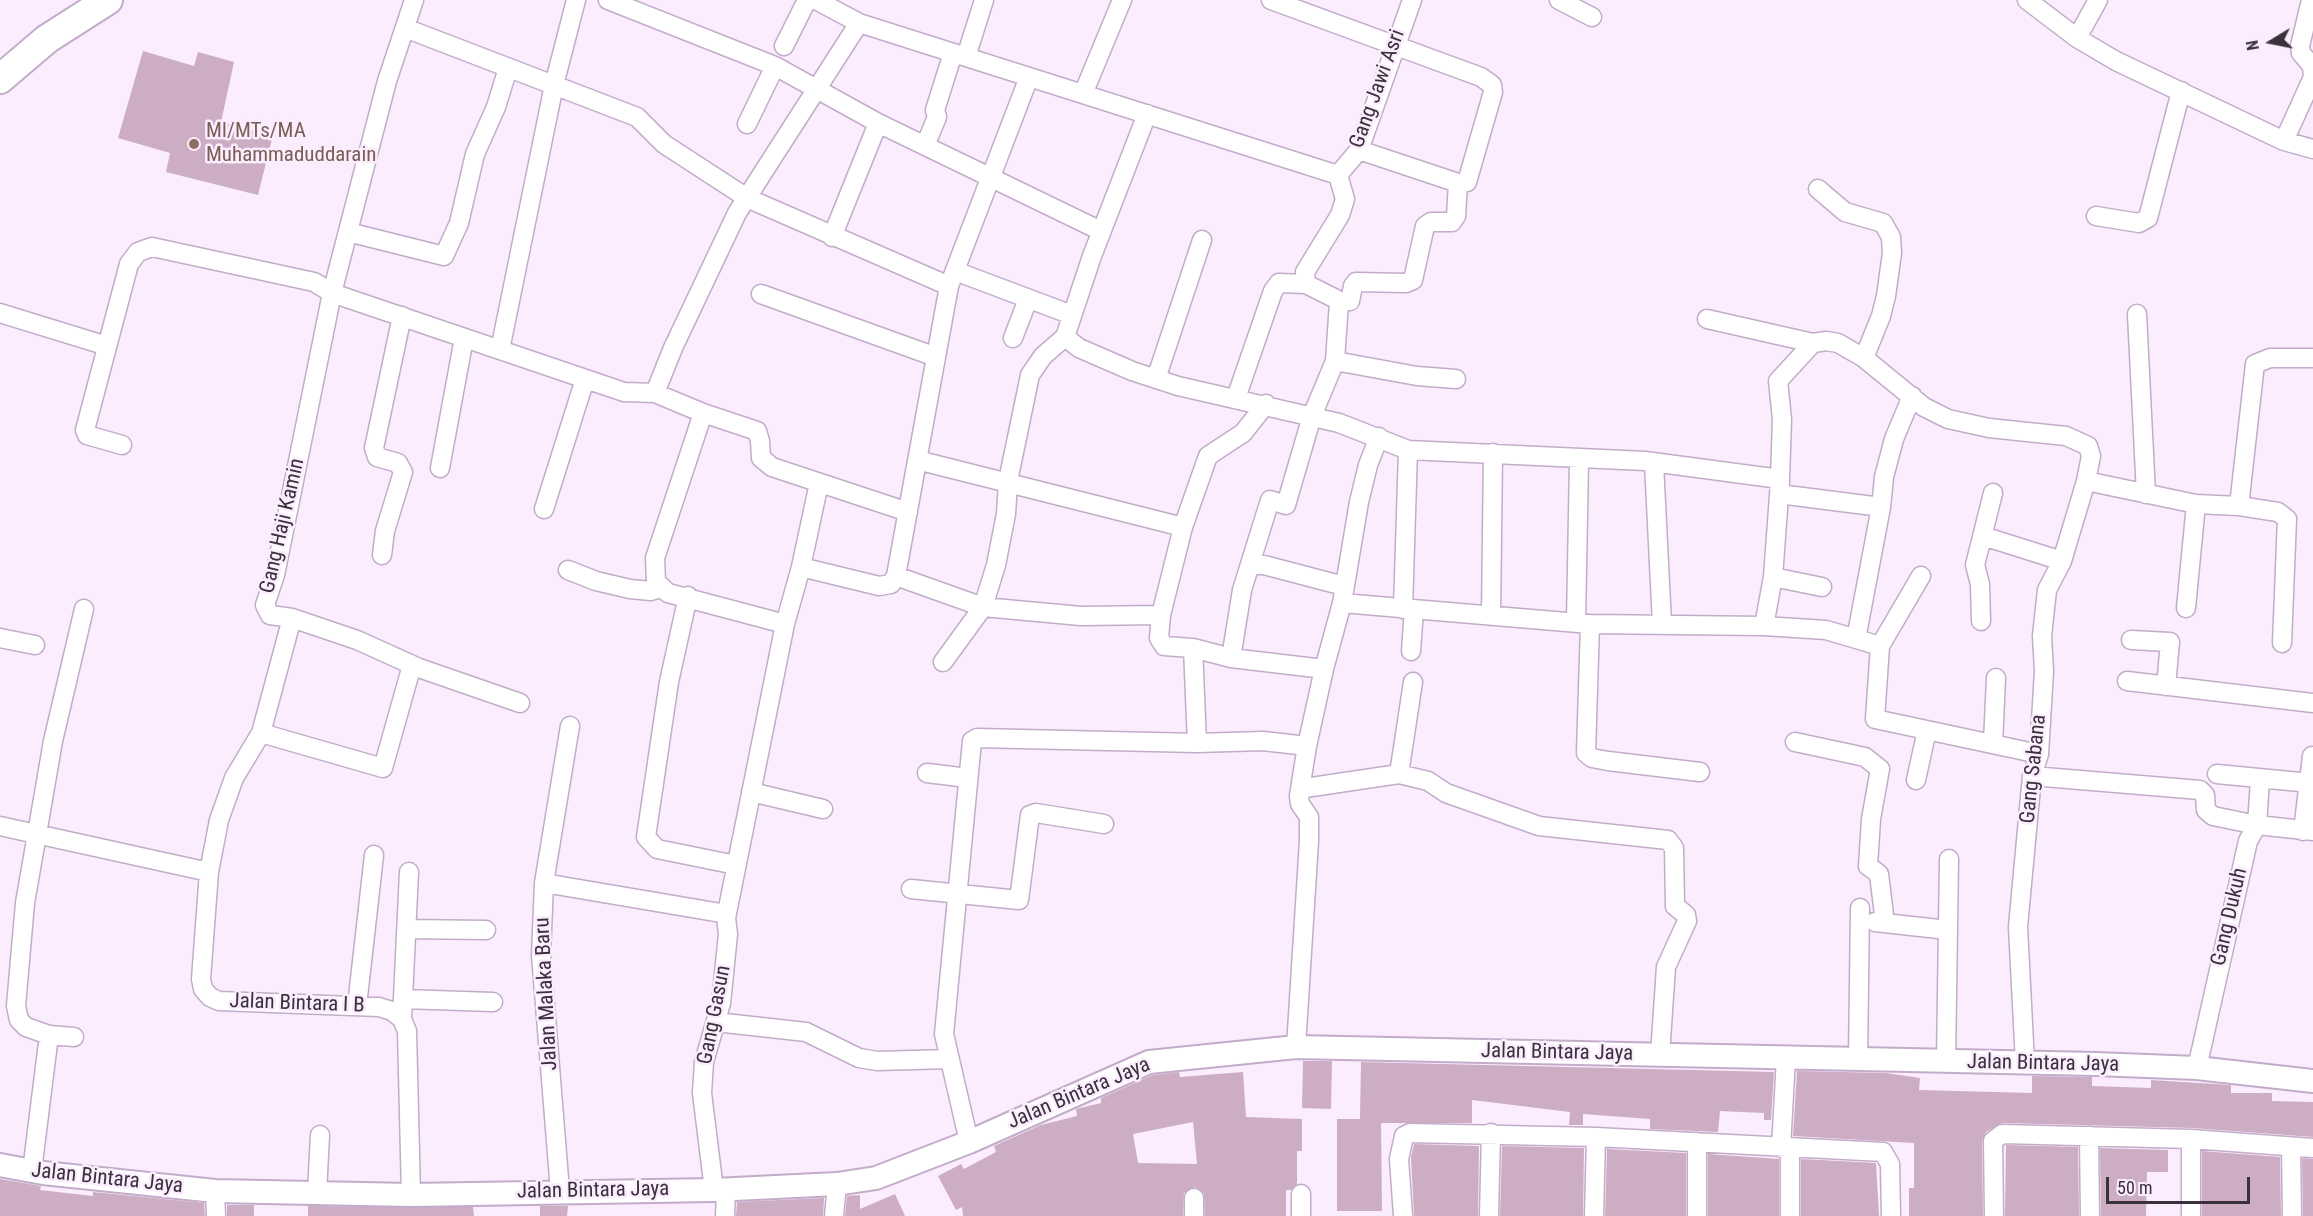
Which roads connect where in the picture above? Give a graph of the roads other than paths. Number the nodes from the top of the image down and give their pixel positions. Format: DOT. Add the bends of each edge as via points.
graph roads {
  1 [pos="108,0"];
  2 [pos="414,0"];
  3 [pos="576,0"];
  4 [pos="608,0"];
  5 [pos="807,0"];
  6 [pos="816,0"];
  7 [pos="984,0"];
  8 [pos="1122,0"];
  9 [pos="1271,0"];
  10 [pos="1412,0"];
  11 [pos="1559,0"];
  12 [pos="2027,0"];
  13 [pos="2098,0"];
  14 [pos="2311,0"];
  15 [pos="854,13"];
  16 [pos="1592,17"];
  17 [pos="405,28"];
  18 [pos="2077,38"];
  19 [pos="1394,45"];
  20 [pos="784,46"];
  21 [pos="960,55"];
  22 [pos="775,66"];
  23 [pos="508,68"];
  24 [pos="2313,76"];
  25 [pos="1029,77"];
  26 [pos="0,78"];
  27 [pos="554,85"];
  28 [pos="818,88"];
  29 [pos="2181,91"];
  30 [pos="1083,94"];
  31 [pos="1147,114"];
  32 [pos="878,123"];
  33 [pos="747,124"];
  34 [pos="2284,141"];
  35 [pos="925,146"];
  36 [pos="2313,149"];
  37 [pos="1359,150"];
  38 [pos="1338,175"];
  39 [pos="991,178"];
  40 [pos="1458,183"];
  41 [pos="1818,189"];
  42 [pos="747,198"];
  43 [pos="2096,216"];
  44 [pos="1101,231"];
  45 [pos="348,232"];
  46 [pos="832,237"];
  47 [pos="1202,240"];
  48 [pos="952,279"];
  49 [pos="1306,284"];
  50 [pos="332,293"];
  51 [pos="761,294"];
  52 [pos="1028,299"];
  53 [pos="1339,303"];
  54 [pos="0,313"];
  55 [pos="2137,314"];
  56 [pos="1072,315"];
  57 [pos="402,316"];
  58 [pos="1707,320"];
  59 [pos="464,338"];
  60 [pos="1013,338"];
  61 [pos="1065,338"];
  62 [pos="1813,343"];
  63 [pos="107,346"];
  64 [pos="500,350"];
  65 [pos="936,357"];
  66 [pos="1864,358"];
  67 [pos="2313,358"];
  68 [pos="1335,361"];
  69 [pos="585,379"];
  70 [pos="1156,379"];
  71 [pos="1456,379"];
  72 [pos="655,393"];
  73 [pos="1912,396"];
  74 [pos="1236,398"];
  75 [pos="1266,405"];
  76 [pos="703,413"];
  77 [pos="1312,416"];
  78 [pos="1379,437"];
  79 [pos="122,445"];
  80 [pos="1408,450"];
  81 [pos="1493,453"];
  82 [pos="917,460"];
  83 [pos="1579,460"];
  84 [pos="1654,463"];
  85 [pos="440,468"];
  86 [pos="2086,481"];
  87 [pos="1008,482"];
  88 [pos="819,483"];
  89 [pos="1779,487"];
  90 [pos="1993,493"];
  91 [pos="2146,494"];
  92 [pos="2196,504"];
  93 [pos="2240,506"];
  94 [pos="1881,507"];
  95 [pos="544,509"];
  96 [pos="908,512"];
  97 [pos="1183,527"];
  98 [pos="1983,536"];
  99 [pos="382,555"];
  100 [pos="2062,561"];
  101 [pos="1250,565"];
  102 [pos="801,567"];
  103 [pos="568,570"];
  104 [pos="896,576"];
  105 [pos="1921,576"];
  106 [pos="1773,577"];
  107 [pos="1822,587"];
  108 [pos="661,588"];
  109 [pos="1343,595"];
  110 [pos="688,596"];
  111 [pos="983,607"];
  112 [pos="2186,608"];
  113 [pos="84,609"];
  114 [pos="1409,610"];
  115 [pos="1161,615"];
  116 [pos="1491,616"];
  117 [pos="292,618"];
  118 [pos="1981,621"];
  119 [pos="1583,623"];
  120 [pos="785,624"];
  121 [pos="1662,624"];
  122 [pos="1764,626"];
  123 [pos="0,638"];
  124 [pos="1856,639"];
  125 [pos="2131,640"];
  126 [pos="2282,643"];
  127 [pos="35,645"];
  128 [pos="1880,646"];
  129 [pos="1193,648"];
  130 [pos="1411,651"];
  131 [pos="1231,658"];
  132 [pos="943,662"];
  133 [pos="412,665"];
  134 [pos="1324,669"];
  135 [pos="1996,678"];
  136 [pos="2127,681"];
  137 [pos="1413,682"];
  138 [pos="2166,686"];
  139 [pos="520,703"];
  140 [pos="2313,703"];
  141 [pos="570,726"];
  142 [pos="1927,730"];
  143 [pos="261,733"];
  144 [pos="1795,742"];
  145 [pos="1197,743"];
  146 [pos="1993,743"];
  147 [pos="1307,746"];
  148 [pos="2039,754"];
  149 [pos="2312,756"];
  150 [pos="1700,772"];
  151 [pos="927,773"];
  152 [pos="1399,774"];
  153 [pos="2217,774"];
  154 [pos="2032,776"];
  155 [pos="968,778"];
  156 [pos="1916,780"];
  157 [pos="2260,780"];
  158 [pos="2300,782"];
  159 [pos="1301,783"];
  160 [pos="751,792"];
  161 [pos="823,808"];
  162 [pos="1104,824"];
  163 [pos="2257,825"];
  164 [pos="0,826"];
  165 [pos="2308,831"];
  166 [pos="37,834"];
  167 [pos="374,855"];
  168 [pos="1949,859"];
  169 [pos="736,865"];
  170 [pos="209,872"];
  171 [pos="409,872"];
  172 [pos="544,883"];
  173 [pos="911,889"];
  174 [pos="959,893"];
  175 [pos="726,918"];
  176 [pos="1886,923"];
  177 [pos="406,929"];
  178 [pos="486,930"];
  179 [pos="1948,930"];
  180 [pos="403,999"];
  181 [pos="493,1002"];
  182 [pos="357,1006"];
  183 [pos="402,1019"];
  184 [pos="716,1022"];
  185 [pos="49,1035"];
  186 [pos="74,1038"];
  187 [pos="1296,1047"];
  188 [pos="1660,1055"];
  189 [pos="1786,1058"];
  190 [pos="949,1059"];
  191 [pos="1858,1060"];
  192 [pos="1946,1062"];
  193 [pos="2025,1064"];
  194 [pos="2197,1068"];
  195 [pos="2313,1081"];
  196 [pos="1491,1133"];
  197 [pos="320,1135"];
  198 [pos="2089,1136"];
  199 [pos="1596,1137"];
  200 [pos="2191,1139"];
  201 [pos="969,1142"];
  202 [pos="1697,1142"];
  203 [pos="2291,1147"];
  204 [pos="1785,1148"];
  205 [pos="2313,1148"];
  206 [pos="0,1165"];
  207 [pos="32,1171"];
  208 [pos="837,1184"];
  209 [pos="720,1190"];
  210 [pos="215,1191"];
  211 [pos="560,1191"];
  212 [pos="317,1193"];
  213 [pos="1301,1194"];
  214 [pos="411,1195"];
  215 [pos="216,1216"];
  216 [pos="725,1216"];
  217 [pos="834,1216"];
  218 [pos="1301,1216"];
  219 [pos="1403,1216"];
  220 [pos="1489,1216"];
  221 [pos="1594,1216"];
  222 [pos="1697,1216"];
  223 [pos="1790,1216"];
  224 [pos="1891,1216"];
  225 [pos="1994,1216"];
  226 [pos="2090,1216"];
  227 [pos="2191,1216"];
  228 [pos="2292,1216"];
  1 -- 26 [label="main road" via="47,39"];
  2 -- 17 [label="street"];
  3 -- 27 [label="street"];
  4 -- 22 [label="street"];
  5 -- 20 [label="street"];
  6 -- 15 [label="street"];
  7 -- 21 [label="street"];
  8 -- 30 [label="street"];
  9 -- 19 [label="street"];
  10 -- 19 [label="street, Gang Jawi Asri"];
  11 -- 16 [label="street"];
  12 -- 18 [label="street"];
  13 -- 18 [label="street"];
  14 -- 24 [label="street" via="2300,46 2312,66"];
  15 -- 21 [label="street"];
  15 -- 28 [label="street"];
  17 -- 23 [label="street"];
  17 -- 45 [label="street" via="387,81"];
  18 -- 29 [label="street"];
  19 -- 37 [label="street, Gang Jawi Asri"];
  19 -- 40 [label="street" via="1481,77 1492,85 1467,182"];
  21 -- 25 [label="street"];
  21 -- 35 [label="street" via="935,110"];
  22 -- 28 [label="street"];
  22 -- 33 [label="street"];
  23 -- 27 [label="street"];
  23 -- 45 [label="street" via="475,154 459,223 444,256"];
  24 -- 34 [label="street"];
  25 -- 30 [label="street"];
  25 -- 39 [label="street"];
  27 -- 42 [label="street" via="637,117 664,144"];
  27 -- 64 [label="street"];
  28 -- 32 [label="street"];
  28 -- 42 [label="street"];
  29 -- 34 [label="street"];
  29 -- 43 [label="street" via="2148,218 2139,224"];
  30 -- 31 [label="street"];
  31 -- 38 [label="street"];
  31 -- 44 [label="street"];
  32 -- 35 [label="street"];
  32 -- 46 [label="street"];
  34 -- 36 [label="street"];
  35 -- 39 [label="street"];
  37 -- 38 [label="street, Gang Jawi Asri"];
  37 -- 40 [label="street"];
  38 -- 49 [label="street" via="1345,199 1340,215 1305,272"];
  39 -- 44 [label="street"];
  39 -- 48 [label="street"];
  40 -- 53 [label="street" via="1452,222 1431,222 1425,226 1413,280 1356,282 1350,301"];
  41 -- 66 [label="street" via="1845,212 1883,223 1891,237 1886,296"];
  42 -- 46 [label="street"];
  42 -- 72 [label="street"];
  44 -- 56 [label="street"];
  45 -- 50 [label="street"];
  46 -- 48 [label="street"];
  47 -- 70 [label="street"];
  48 -- 52 [label="street"];
  48 -- 65 [label="street"];
  49 -- 53 [label="street"];
  49 -- 74 [label="street" via="1279,283 1273,291"];
  50 -- 57 [label="street"];
  50 -- 63 [label="street" via="314,282 152,247 138,252 129,264"];
  50 -- 117 [label="street, Gang Haji Kamin" via="275,575 265,605 270,615"];
  51 -- 65 [label="street"];
  52 -- 56 [label="street"];
  52 -- 60 [label="street"];
  53 -- 68 [label="street"];
  54 -- 63 [label="street"];
  55 -- 91 [label="street"];
  56 -- 61 [label="street"];
  57 -- 59 [label="street"];
  57 -- 99 [label="street" via="374,448 377,457 398,463 403,472"];
  58 -- 62 [label="street"];
  59 -- 64 [label="street"];
  59 -- 85 [label="street"];
  61 -- 70 [label="street" via="1079,348"];
  61 -- 87 [label="street" via="1043,356 1030,375"];
  62 -- 66 [label="street" via="1838,343"];
  62 -- 89 [label="street" via="1778,381 1782,419"];
  63 -- 79 [label="street" via="85,430 87,435"];
  64 -- 69 [label="street"];
  65 -- 82 [label="street"];
  66 -- 73 [label="street"];
  67 -- 93 [label="street" via="2271,358 2255,364"];
  68 -- 71 [label="street"];
  68 -- 77 [label="street"];
  69 -- 72 [label="street" via="624,392"];
  69 -- 95 [label="street"];
  70 -- 74 [label="street"];
  72 -- 76 [label="street"];
  73 -- 86 [label="street, Gang Sabana" via="1935,413 1966,424 2076,439 2088,446 2091,456"];
  73 -- 94 [label="street" via="1894,439"];
  74 -- 75 [label="street"];
  75 -- 77 [label="street"];
  75 -- 97 [label="street" via="1243,433 1208,456"];
  76 -- 88 [label="street" via="757,430 764,463"];
  76 -- 108 [label="street" via="655,558 654,575"];
  77 -- 78 [label="street"];
  77 -- 101 [label="street" via="1286,505 1270,501"];
  78 -- 80 [label="street"];
  78 -- 109 [label="street" via="1359,502"];
  80 -- 81 [label="street"];
  80 -- 114 [label="street"];
  81 -- 83 [label="street"];
  81 -- 116 [label="street"];
  82 -- 87 [label="street"];
  82 -- 96 [label="street"];
  83 -- 84 [label="street"];
  83 -- 119 [label="street"];
  84 -- 89 [label="street"];
  84 -- 121 [label="street"];
  86 -- 91 [label="street"];
  86 -- 100 [label="street, Gang Sabana"];
  87 -- 97 [label="street"];
  87 -- 111 [label="street" via="996,565"];
  88 -- 96 [label="street"];
  88 -- 102 [label="street, Gang Gasun"];
  89 -- 94 [label="street"];
  89 -- 106 [label="street"];
  90 -- 98 [label="street"];
  91 -- 92 [label="street"];
  92 -- 93 [label="street"];
  92 -- 112 [label="street"];
  93 -- 126 [label="street" via="2278,512 2287,519"];
  94 -- 124 [label="street"];
  96 -- 104 [label="street"];
  97 -- 115 [label="street"];
  98 -- 100 [label="street"];
  98 -- 118 [label="street" via="1975,565"];
  100 -- 148 [label="street, Gang Sabana" via="2047,590"];
  101 -- 109 [label="street" via="1264,565"];
  101 -- 131 [label="street"];
  102 -- 104 [label="street" via="879,586 891,584"];
  102 -- 120 [label="street, Gang Gasun"];
  103 -- 108 [label="street" via="630,589"];
  104 -- 111 [label="street"];
  105 -- 128 [label="street"];
  106 -- 107 [label="street"];
  106 -- 122 [label="street"];
  108 -- 110 [label="street"];
  109 -- 114 [label="street"];
  109 -- 134 [label="street"];
  110 -- 120 [label="street"];
  110 -- 169 [label="street" via="669,682 646,837 657,849"];
  111 -- 115 [label="street" via="1081,616"];
  111 -- 132 [label="street"];
  113 -- 166 [label="street" via="53,741"];
  114 -- 116 [label="street"];
  114 -- 130 [label="street"];
  115 -- 129 [label="street" via="1160,642 1164,646"];
  116 -- 119 [label="street"];
  117 -- 133 [label="street" via="357,640"];
  117 -- 143 [label="street, Gang Haji Kamin"];
  119 -- 121 [label="street"];
  119 -- 150 [label="street" via="1586,753 1608,761"];
  120 -- 160 [label="street, Gang Gasun"];
  121 -- 122 [label="street"];
  122 -- 124 [label="street" via="1826,630"];
  123 -- 127 [label="street"];
  124 -- 128 [label="street"];
  125 -- 138 [label="street" via="2170,642"];
  128 -- 142 [label="street" via="1875,719"];
  129 -- 131 [label="street"];
  129 -- 145 [label="street"];
  131 -- 134 [label="street"];
  133 -- 139 [label="street"];
  133 -- 143 [label="street" via="383,768"];
  134 -- 147 [label="street"];
  135 -- 146 [label="street"];
  136 -- 138 [label="street"];
  137 -- 152 [label="street"];
  138 -- 140 [label="street"];
  141 -- 172 [label="street, Jalan Malaka Baru"];
  142 -- 146 [label="street"];
  142 -- 156 [label="street"];
  143 -- 170 [label="street, Gang Haji Kamin" via="225,800"];
  144 -- 176 [label="street" via="1865,757 1880,769 1868,866 1879,874"];
  145 -- 147 [label="street" via="1263,741"];
  145 -- 155 [label="street" via="977,738 972,741"];
  146 -- 148 [label="street"];
  147 -- 159 [label="street"];
  148 -- 154 [label="street, Gang Sabana"];
  149 -- 165 [label="street"];
  151 -- 155 [label="street"];
  152 -- 159 [label="street" via="1305,788"];
  152 -- 188 [label="street" via="1426,780 1446,793 1539,826 1668,840 1674,848 1675,906 1687,921 1666,967"];
  153 -- 157 [label="street"];
  154 -- 163 [label="street" via="2200,790 2205,795 2206,810 2213,816"];
  154 -- 193 [label="street, Gang Sabana" via="2018,927"];
  155 -- 174 [label="street"];
  157 -- 158 [label="street"];
  157 -- 163 [label="street"];
  159 -- 187 [label="street" via="1300,804 1309,817 1309,841"];
  160 -- 161 [label="street"];
  160 -- 169 [label="street, Gang Gasun"];
  162 -- 174 [label="street" via="1033,813 1028,819 1019,900"];
  163 -- 165 [label="street"];
  163 -- 194 [label="street, Gang Dukuh" via="2243,858"];
  164 -- 166 [label="street"];
  166 -- 170 [label="street"];
  166 -- 185 [label="street" via="25,903 16,1006 19,1020 26,1027"];
  167 -- 182 [label="street"];
  168 -- 179 [label="street"];
  169 -- 175 [label="street, Gang Gasun"];
  170 -- 182 [label="street, Jalan Bintara I B" via="201,979 210,997 219,1001"];
  171 -- 177 [label="street"];
  172 -- 175 [label="street" via="721,913"];
  172 -- 211 [label="street, Jalan Malaka Baru" via="541,955"];
  173 -- 174 [label="street"];
  174 -- 190 [label="street" via="944,1034"];
  175 -- 184 [label="street, Gang Gasun" via="727,945"];
  176 -- 179 [label="street"];
  176 -- 191 [label="street" via="1860,914"];
  177 -- 178 [label="street"];
  177 -- 180 [label="street"];
  179 -- 192 [label="street"];
  180 -- 181 [label="street"];
  180 -- 183 [label="street"];
  182 -- 183 [label="street, Jalan Bintara I B" via="380,1007"];
  183 -- 214 [label="street" via="407,1031"];
  184 -- 190 [label="street" via="806,1032 859,1058"];
  184 -- 209 [label="street, Gang Gasun" via="704,1062 702,1093"];
  185 -- 186 [label="street"];
  185 -- 207 [label="street"];
  187 -- 188 [label="street, Jalan Bintara Jaya"];
  187 -- 201 [label="street, Jalan Bintara Jaya" via="1149,1062"];
  188 -- 189 [label="street, Jalan Bintara Jaya"];
  189 -- 191 [label="street, Jalan Bintara Jaya"];
  189 -- 204 [label="street"];
  190 -- 201 [label="street"];
  191 -- 192 [label="street, Jalan Bintara Jaya"];
  192 -- 193 [label="street, Jalan Bintara Jaya"];
  193 -- 194 [label="street, Jalan Bintara Jaya"];
  194 -- 195 [label="street, Jalan Bintara Jaya"];
  196 -- 199 [label="street"];
  196 -- 219 [label="street" via="1404,1136 1399,1159"];
  196 -- 220 [label="street"];
  197 -- 212 [label="street"];
  198 -- 200 [label="street"];
  198 -- 225 [label="street" via="1996,1136"];
  198 -- 226 [label="street"];
  199 -- 202 [label="street"];
  199 -- 221 [label="street"];
  200 -- 203 [label="street"];
  200 -- 227 [label="street"];
  201 -- 208 [label="street, Jalan Bintara Jaya" via="876,1178"];
  202 -- 204 [label="street"];
  202 -- 222 [label="street"];
  203 -- 205 [label="street"];
  203 -- 228 [label="street"];
  204 -- 223 [label="street"];
  204 -- 224 [label="street" via="1883,1152 1890,1164"];
  206 -- 207 [label="street, Jalan Bintara Jaya"];
  207 -- 210 [label="street, Jalan Bintara Jaya"];
  208 -- 209 [label="street, Jalan Bintara Jaya"];
  208 -- 217 [label="street"];
  209 -- 211 [label="street, Jalan Bintara Jaya"];
  209 -- 216 [label="street, Gang Gasun"];
  210 -- 212 [label="street, Jalan Bintara Jaya"];
  210 -- 215 [label="street"];
  211 -- 214 [label="street, Jalan Bintara Jaya"];
  212 -- 214 [label="street, Jalan Bintara Jaya"];
  213 -- 218 [label="street"];
}
